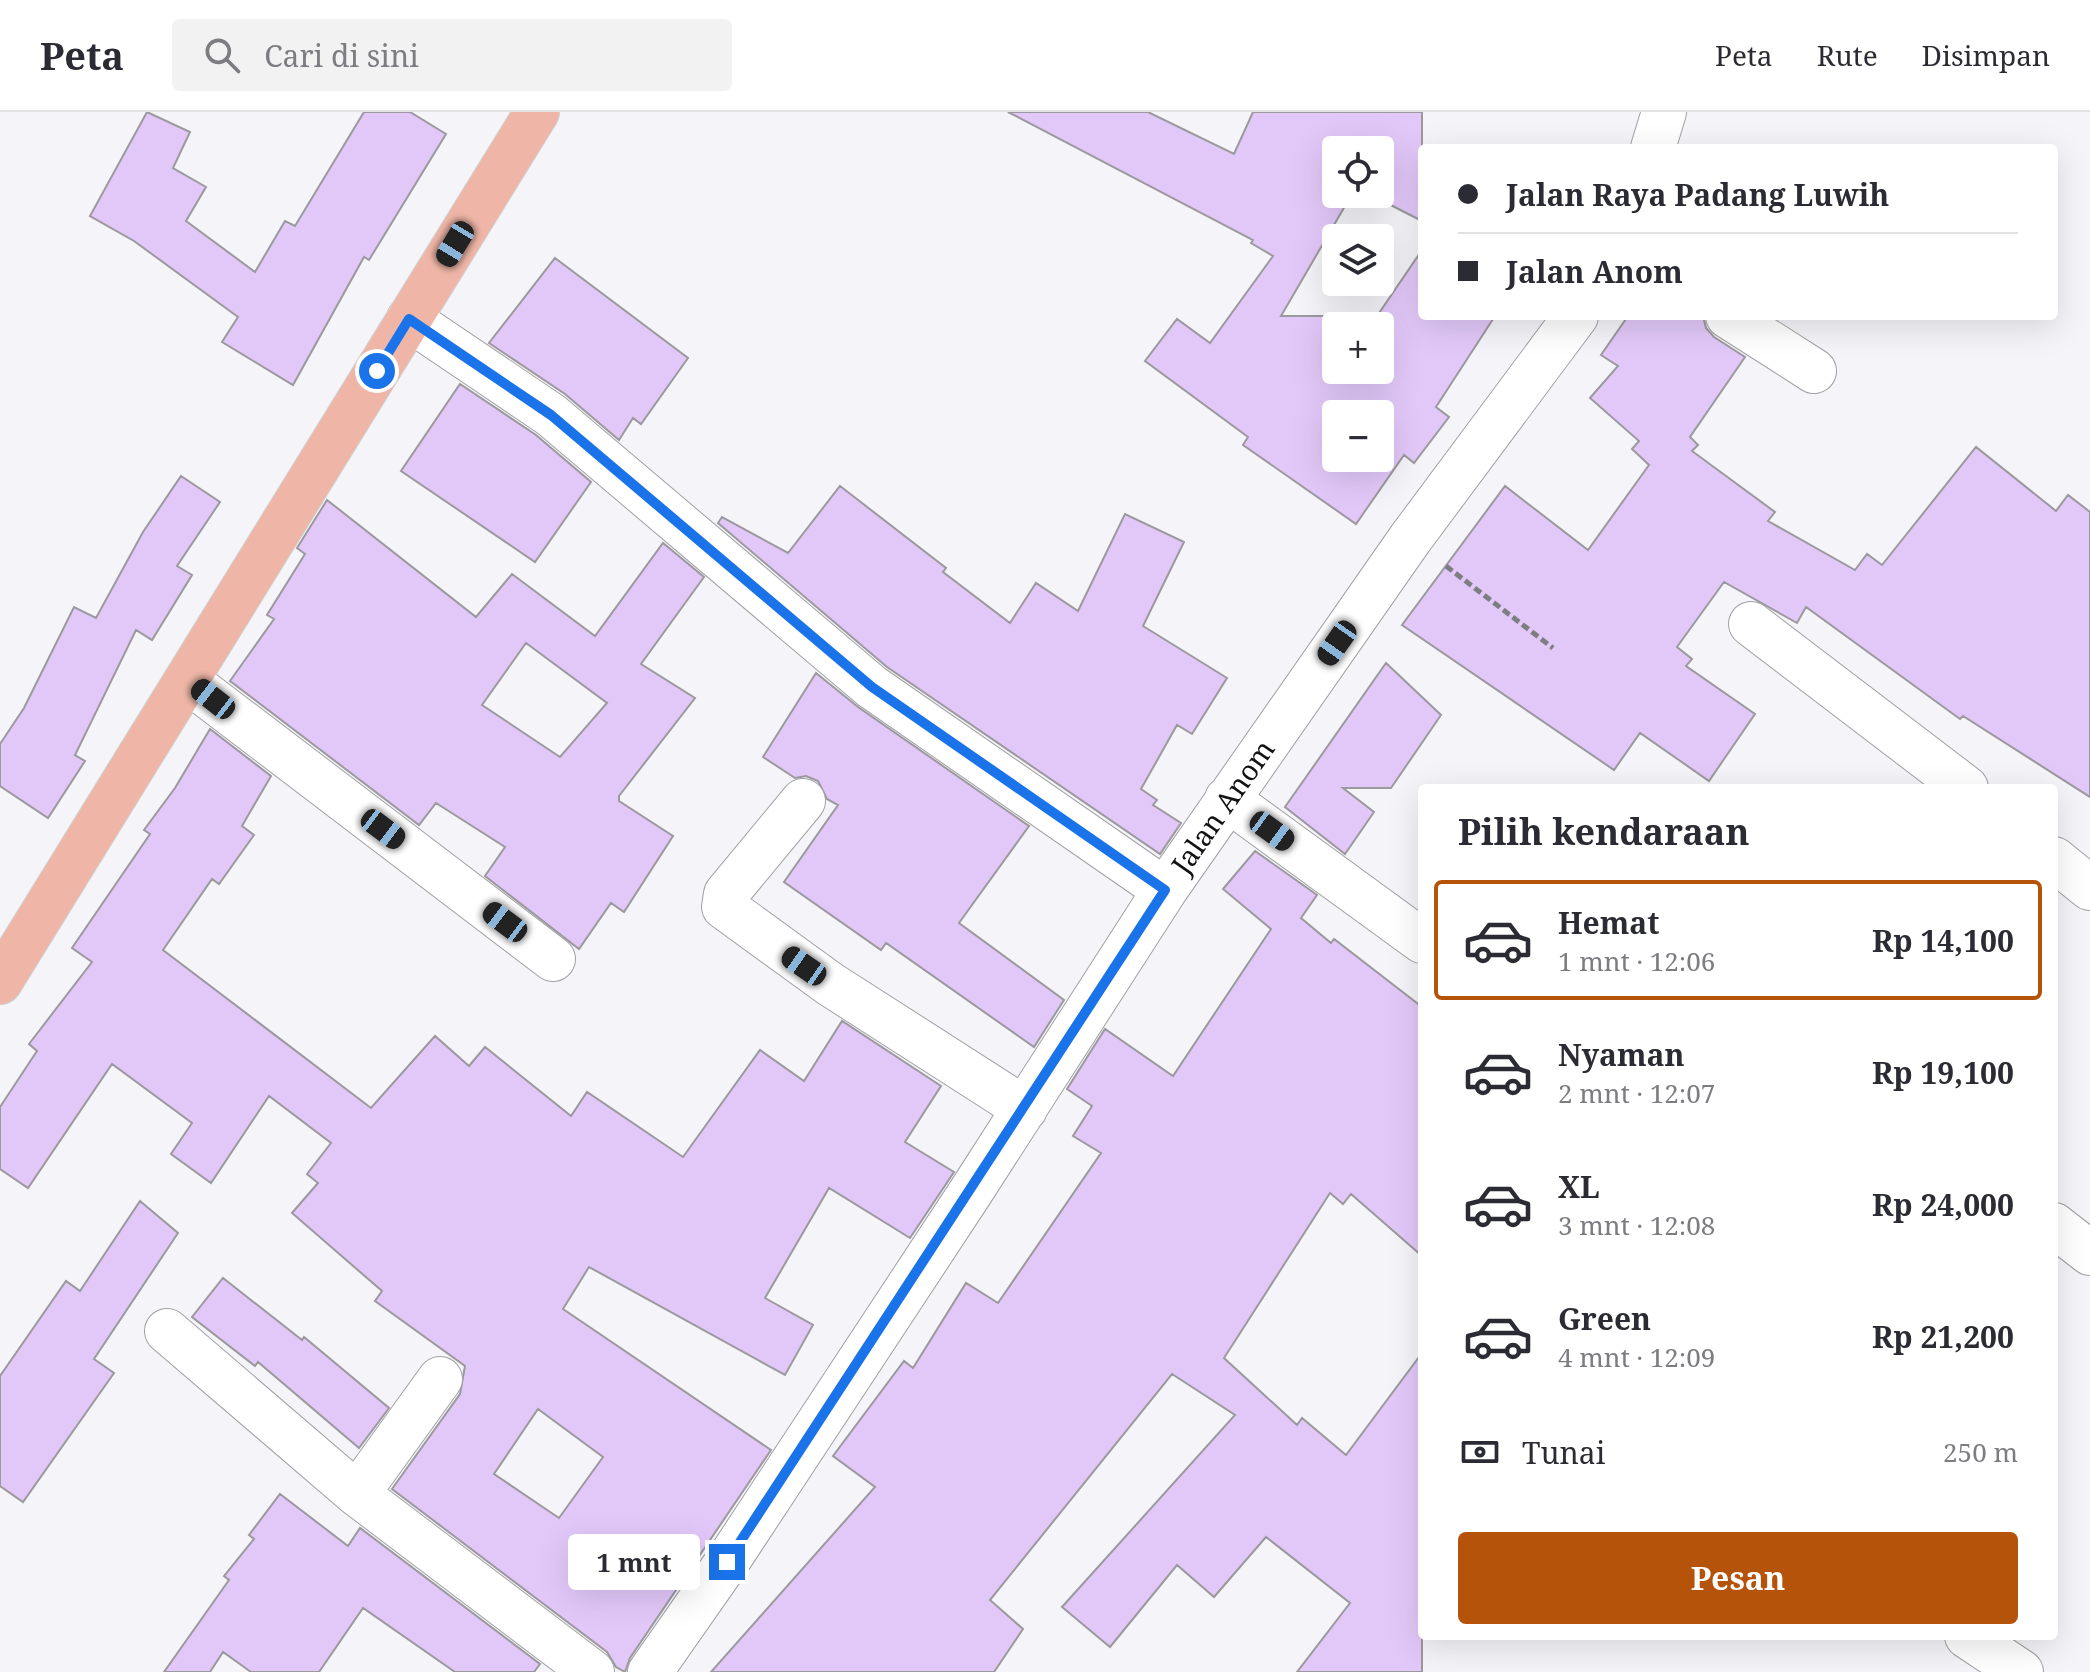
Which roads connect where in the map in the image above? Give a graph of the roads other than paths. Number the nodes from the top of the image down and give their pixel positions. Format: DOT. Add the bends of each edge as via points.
graph roads {
  1 [pos="537,112"];
  2 [pos="1664,112"];
  3 [pos="1654,144"];
  4 [pos="409,319"];
  5 [pos="1573,320"];
  6 [pos="1734,320"];
  7 [pos="1814,371"];
  8 [pos="1751,624"];
  9 [pos="188,681"];
  10 [pos="1961,784"];
  11 [pos="1227,799"];
  12 [pos="803,801"];
  13 [pos="2058,862"];
  14 [pos="2090,888"];
  15 [pos="1165,890"];
  16 [pos="1418,938"];
  17 [pos="553,959"];
  18 [pos="0,982"];
  19 [pos="1025,1109"];
  20 [pos="2058,1228"];
  21 [pos="2090,1253"];
  22 [pos="167,1331"];
  23 [pos="440,1379"];
  24 [pos="357,1494"];
  25 [pos="1973,1640"];
  26 [pos="592,1672"];
  27 [pos="650,1672"];
  28 [pos="2021,1672"];
  1 -- 4 [label="main road"];
  2 -- 3 [label="street"];
  4 -- 9 [label="main road"];
  4 -- 15 [label="street" via="551,415 872,687"];
  5 -- 11 [label="street, Jalan Anom"];
  6 -- 7 [label="street"];
  8 -- 10 [label="street"];
  9 -- 17 [label="street"];
  9 -- 18 [label="main road"];
  11 -- 15 [label="street, Jalan Anom"];
  11 -- 16 [label="street"];
  12 -- 19 [label="street" via="726,894 724,907 830,984"];
  13 -- 14 [label="street"];
  15 -- 19 [label="street, Jalan Anom"];
  19 -- 27 [label="street, Jalan Anom"];
  20 -- 21 [label="street"];
  22 -- 24 [label="street"];
  23 -- 24 [label="street"];
  24 -- 26 [label="street"];
  25 -- 28 [label="street"];
}
